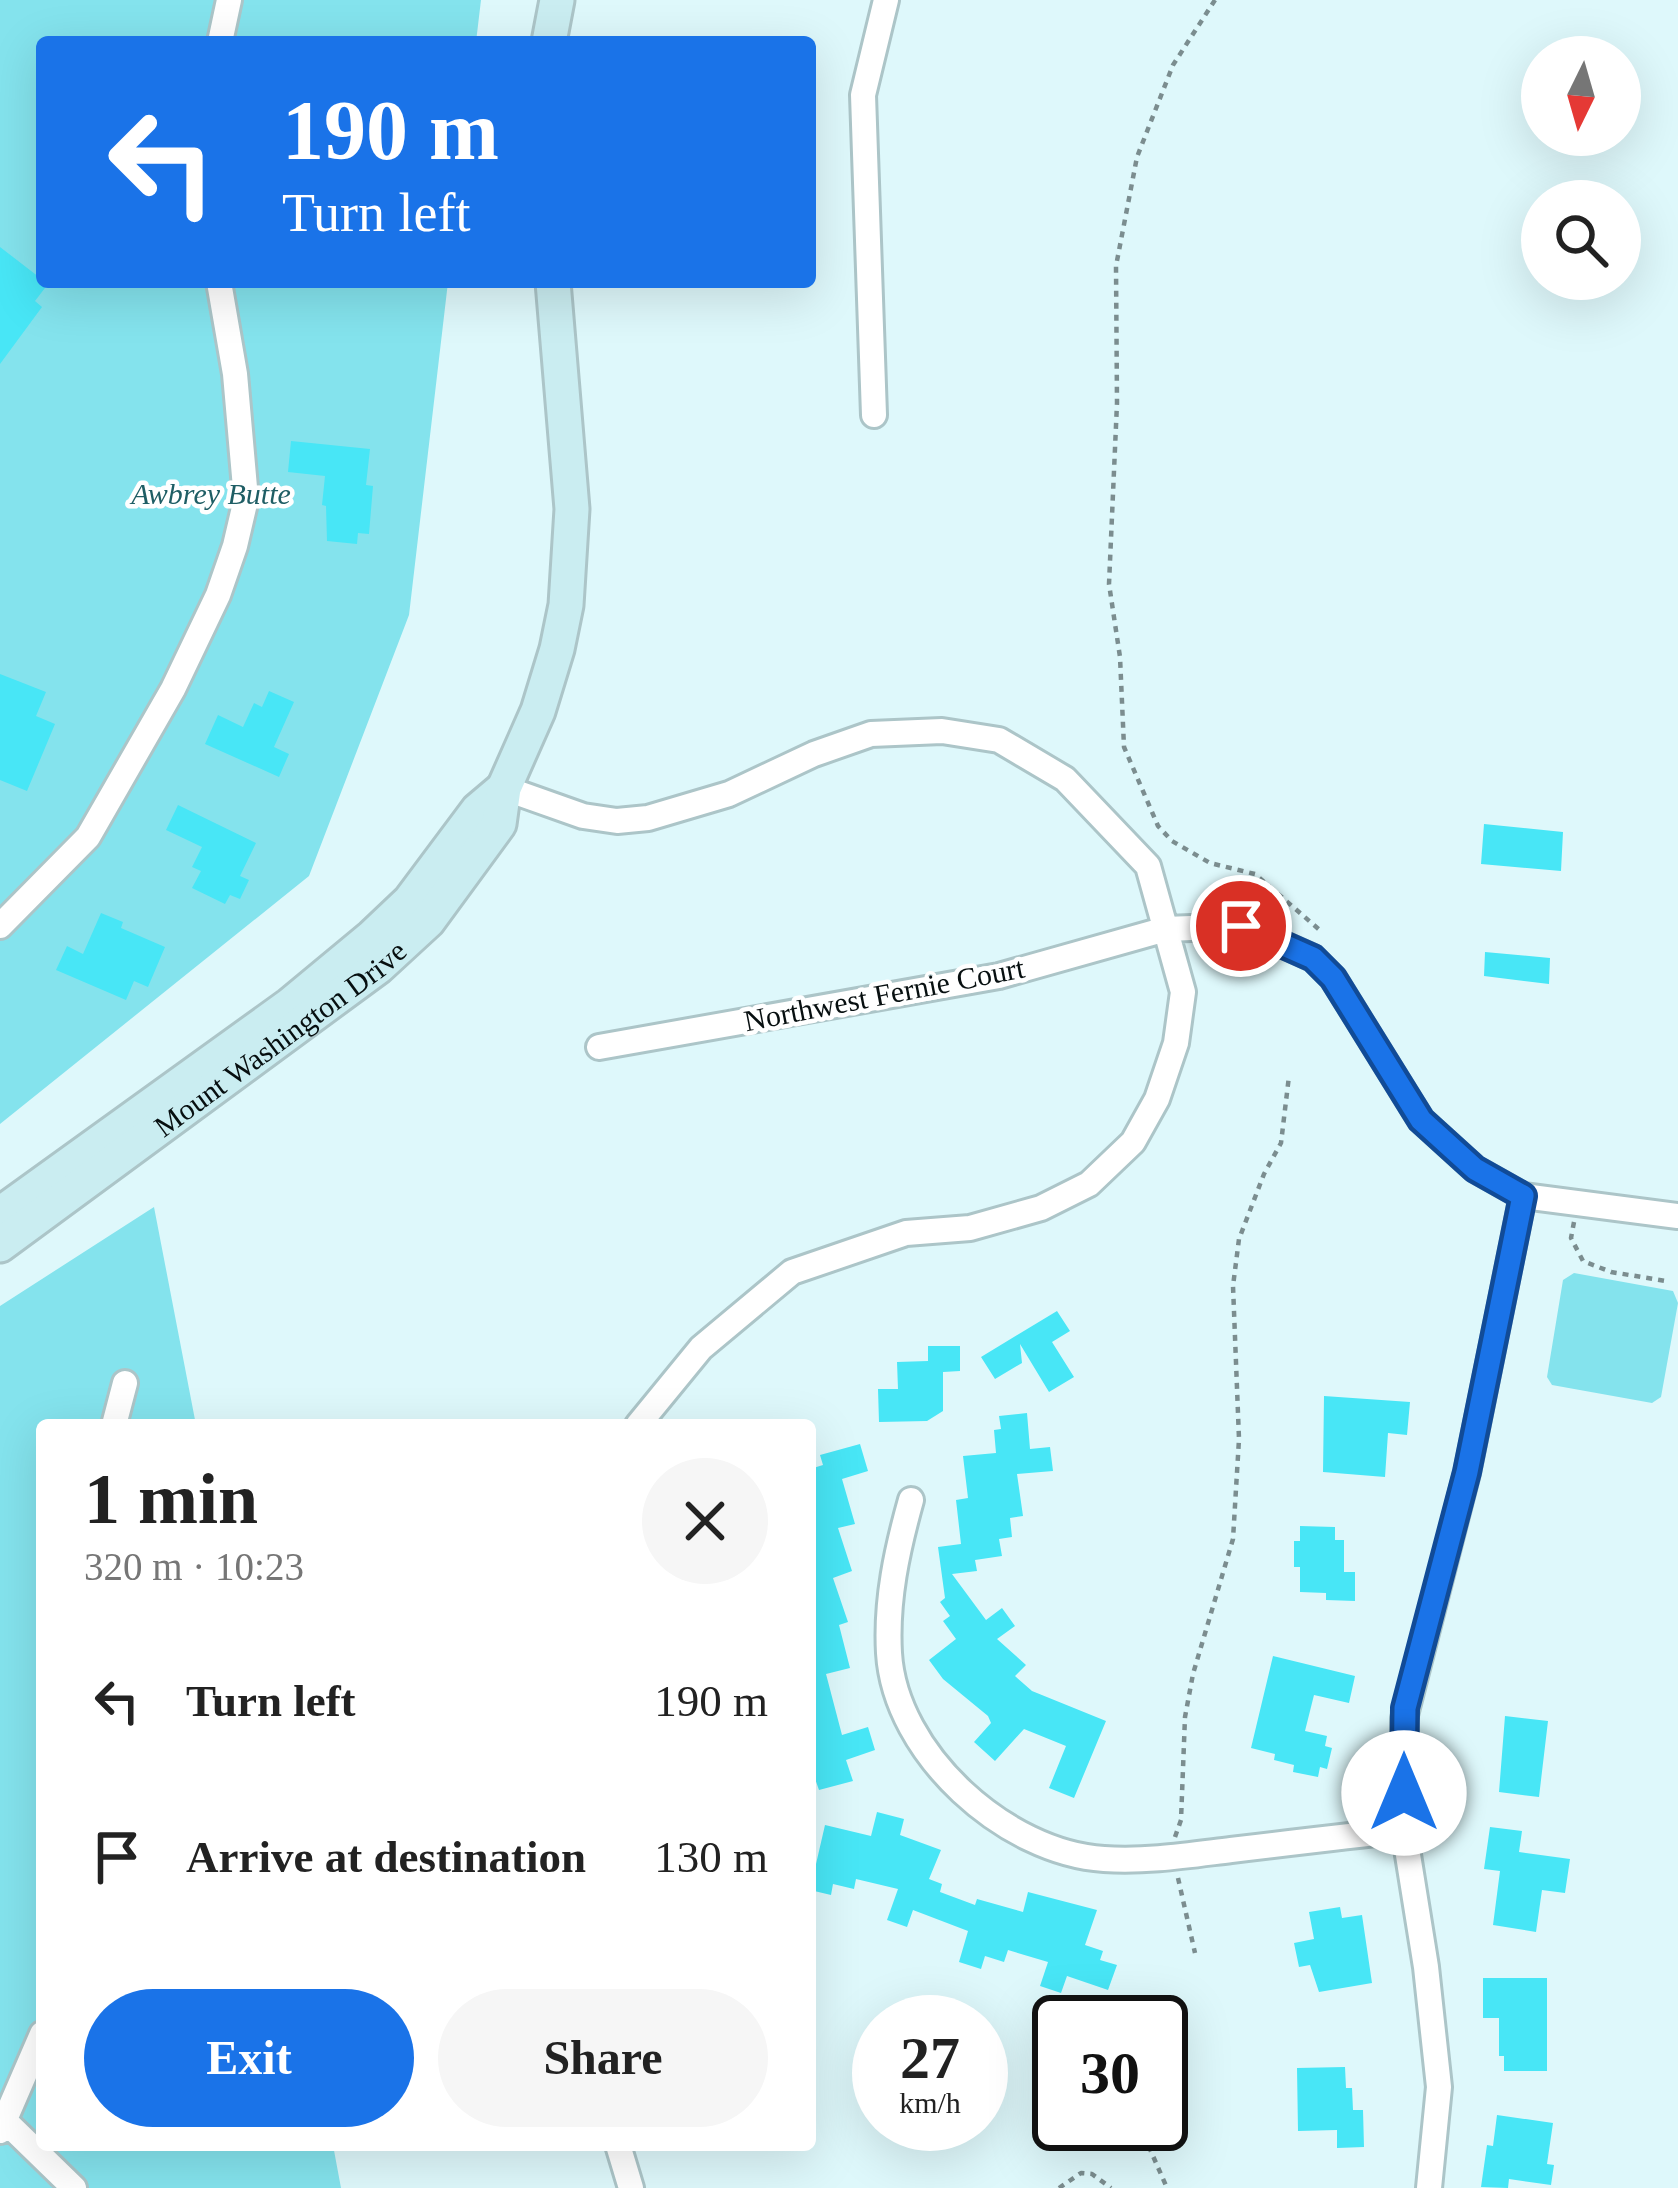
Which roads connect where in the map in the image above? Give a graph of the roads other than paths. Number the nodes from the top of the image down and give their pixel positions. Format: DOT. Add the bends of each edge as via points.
graph roads {
  1 [pos="229,0"];
  2 [pos="557,0"];
  3 [pos="886,0"];
  4 [pos="221,36"];
  5 [pos="550,36"];
  6 [pos="220,288"];
  7 [pos="554,288"];
  8 [pos="874,415"];
  9 [pos="504,788"];
  10 [pos="0,926"];
  11 [pos="1166,929"];
  12 [pos="599,1047"];
  13 [pos="1523,1196"];
  14 [pos="0,1214"];
  15 [pos="1678,1216"];
  16 [pos="0,1245"];
  17 [pos="125,1383"];
  18 [pos="116,1419"];
  19 [pos="643,1419"];
  20 [pos="911,1499"];
  21 [pos="1404,1830"];
  22 [pos="36,2047"];
  23 [pos="2,2122"];
  24 [pos="620,2151"];
  25 [pos="74,2188"];
  26 [pos="632,2188"];
  27 [pos="1429,2188"];
  1 -- 4 [label="street"];
  2 -- 5 [label="main road"];
  3 -- 8 [label="street" via="863,95"];
  6 -- 10 [label="street" via="246,499 235,546 173,688 88,837"];
  7 -- 9 [label="main road, Mount Washington Drive" via="572,509 566,605 538,711"];
  9 -- 11 [label="street" via="583,816 648,818 872,734 942,730 999,740 1065,779 1148,866"];
  9 -- 14 [label="main road, Mount Washington Drive" via="372,938"];
  9 -- 16 [label="main road, Mount Washington Drive" via="499,824 460,881 378,967"];
  11 -- 12 [label="street, Northwest Fernie Court" via="999,976"];
  11 -- 13 [label="street, Northwest Fernie Court" via="1241,926 1313,958 1421,1120 1475,1169"];
  11 -- 19 [label="street" via="1183,992 1176,1043 1133,1142 1089,1184 1041,1208 970,1228 906,1233 792,1272 701,1348"];
  13 -- 15 [label="street"];
  13 -- 21 [label="street" via="1467,1472 1405,1708"];
  17 -- 18 [label="street"];
  20 -- 21 [label="street" via="891,1584 895,1682 928,1754 996,1819 1068,1855 1106,1859"];
  21 -- 27 [label="street" via="1439,2087"];
  22 -- 23 [label="street"];
  23 -- 25 [label="street"];
  24 -- 26 [label="street"];
}
